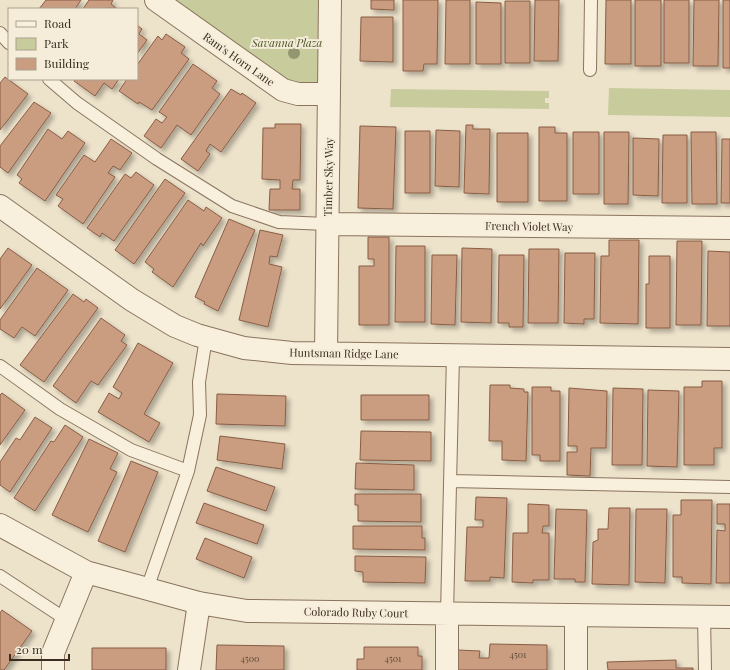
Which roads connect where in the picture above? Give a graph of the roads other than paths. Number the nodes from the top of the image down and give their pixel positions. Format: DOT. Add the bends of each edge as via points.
graph roads {
  1 [pos="156,0"];
  2 [pos="330,0"];
  3 [pos="591,0"];
  4 [pos="0,33"];
  5 [pos="8,42"];
  6 [pos="590,70"];
  7 [pos="50,80"];
  8 [pos="329,94"];
  9 [pos="0,206"];
  10 [pos="327,224"];
  11 [pos="730,228"];
  12 [pos="206,338"];
  13 [pos="326,353"];
  14 [pos="453,355"];
  15 [pos="730,358"];
  16 [pos="0,366"];
  17 [pos="188,471"];
  18 [pos="450,481"];
  19 [pos="730,487"];
  20 [pos="0,524"];
  21 [pos="86,572"];
  22 [pos="0,576"];
  23 [pos="147,589"];
  24 [pos="200,603"];
  25 [pos="447,614"];
  26 [pos="576,616"];
  27 [pos="704,616"];
  28 [pos="730,617"];
  29 [pos="67,620"];
  30 [pos="54,670"];
  31 [pos="189,670"];
  32 [pos="447,670"];
  33 [pos="576,670"];
  34 [pos="705,670"];
  1 -- 8 [label="street, Ram's Horn Lane" via="282,90 298,94"];
  2 -- 8 [label="street, Timber Sky Way"];
  3 -- 6 [label="lane"];
  4 -- 5 [label="lane"];
  7 -- 10 [label="lane" via="77,103 157,159 232,206 279,222"];
  8 -- 10 [label="street, Timber Sky Way"];
  9 -- 12 [label="street, Huntsman Ridge Lane" via="153,314"];
  10 -- 11 [label="street, French Violet Way"];
  10 -- 13 [label="street, Timber Sky Way"];
  12 -- 13 [label="street, Huntsman Ridge Lane" via="268,352"];
  12 -- 17 [label="lane" via="200,382 200,414"];
  13 -- 14 [label="street, Huntsman Ridge Lane"];
  14 -- 15 [label="street, Huntsman Ridge Lane"];
  14 -- 18 [label="lane"];
  16 -- 17 [label="lane" via="60,409 131,450"];
  17 -- 23 [label="lane"];
  18 -- 19 [label="lane"];
  18 -- 25 [label="lane"];
  20 -- 21 [label="street, Colorado Ruby Court"];
  21 -- 23 [label="street, Colorado Ruby Court"];
  21 -- 29 [label="street"];
  22 -- 29 [label="lane"];
  23 -- 24 [label="street, Colorado Ruby Court"];
  24 -- 25 [label="street, Colorado Ruby Court" via="247,611"];
  24 -- 31 [label="street"];
  25 -- 26 [label="street, Colorado Ruby Court"];
  25 -- 32 [label="street"];
  26 -- 27 [label="street, Colorado Ruby Court"];
  26 -- 33 [label="street"];
  27 -- 28 [label="street, Colorado Ruby Court"];
  27 -- 34 [label="lane"];
  29 -- 30 [label="street" via="53,653"];
}
